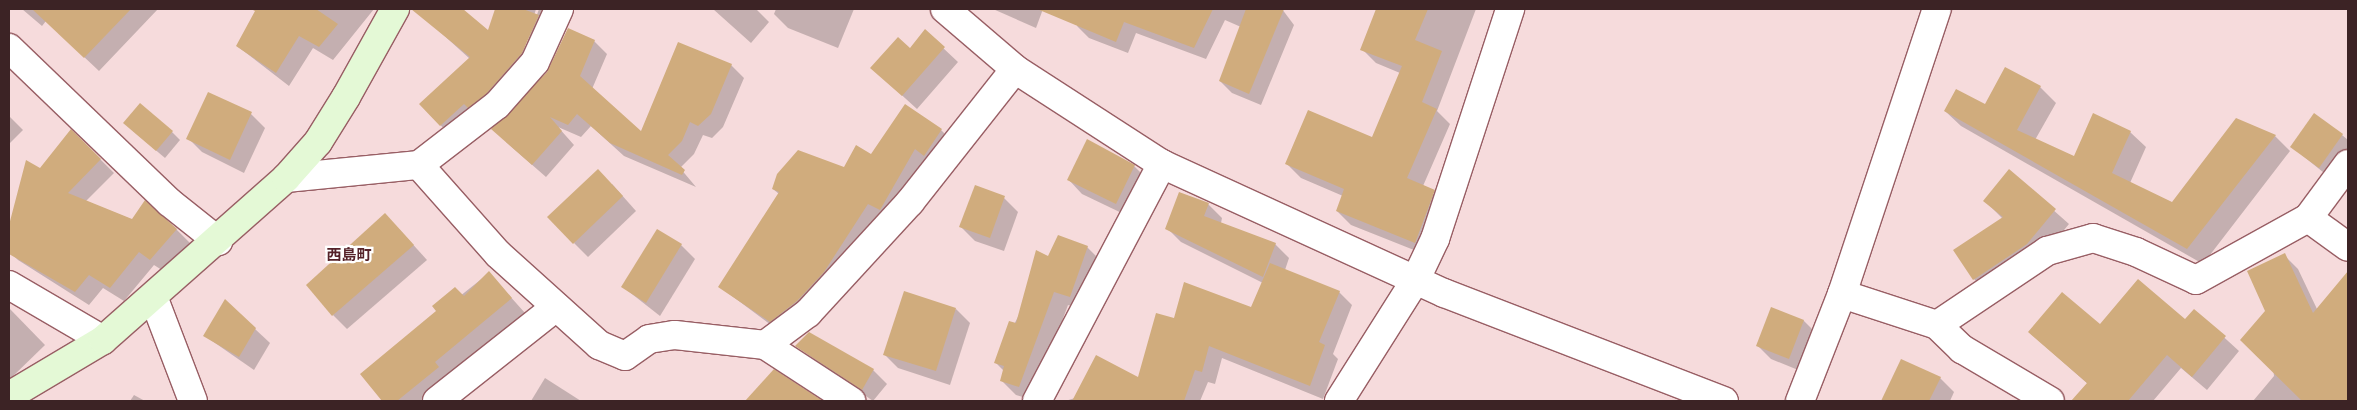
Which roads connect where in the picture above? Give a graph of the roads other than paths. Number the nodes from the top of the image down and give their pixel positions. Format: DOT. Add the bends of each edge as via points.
graph roads {
  1 [pos="395,9"];
  2 [pos="559,9"];
  3 [pos="945,9"];
  4 [pos="1510,9"];
  5 [pos="1937,9"];
  6 [pos="9,48"];
  7 [pos="1015,69"];
  8 [pos="1162,164"];
  9 [pos="2348,164"];
  10 [pos="419,165"];
  11 [pos="286,178"];
  12 [pos="2308,218"];
  13 [pos="218,241"];
  14 [pos="2348,247"];
  15 [pos="1415,281"];
  16 [pos="9,285"];
  17 [pos="1842,294"];
  18 [pos="154,299"];
  19 [pos="556,307"];
  20 [pos="1937,324"];
  21 [pos="103,340"];
  22 [pos="765,345"];
  23 [pos="9,396"];
  24 [pos="193,401"];
  25 [pos="437,401"];
  26 [pos="851,401"];
  27 [pos="1037,401"];
  28 [pos="1339,401"];
  29 [pos="1724,401"];
  30 [pos="1800,401"];
  31 [pos="2050,401"];
  1 -- 11 [label="street" via="337,112"];
  2 -- 10 [label="street" via="535,62 497,104"];
  3 -- 7 [label="street"];
  4 -- 15 [label="street" via="1435,239"];
  5 -- 17 [label="street"];
  6 -- 13 [label="street" via="169,202"];
  7 -- 8 [label="street"];
  7 -- 22 [label="street" via="910,202 808,313"];
  8 -- 15 [label="street"];
  8 -- 27 [label="street"];
  9 -- 12 [label="street"];
  10 -- 11 [label="street"];
  10 -- 19 [label="street" via="498,254"];
  11 -- 13 [label="street"];
  12 -- 14 [label="street"];
  12 -- 20 [label="street" via="2196,280 2136,252 2093,238 2047,251"];
  13 -- 18 [label="street"];
  15 -- 28 [label="street"];
  15 -- 29 [label="street"];
  16 -- 21 [label="street"];
  17 -- 20 [label="street"];
  17 -- 30 [label="street"];
  18 -- 21 [label="street"];
  18 -- 24 [label="street"];
  19 -- 22 [label="street" via="599,345 625,356 649,339 674,335"];
  19 -- 25 [label="street"];
  20 -- 31 [label="street" via="1962,349"];
  21 -- 23 [label="street"];
  22 -- 26 [label="street"];
}
